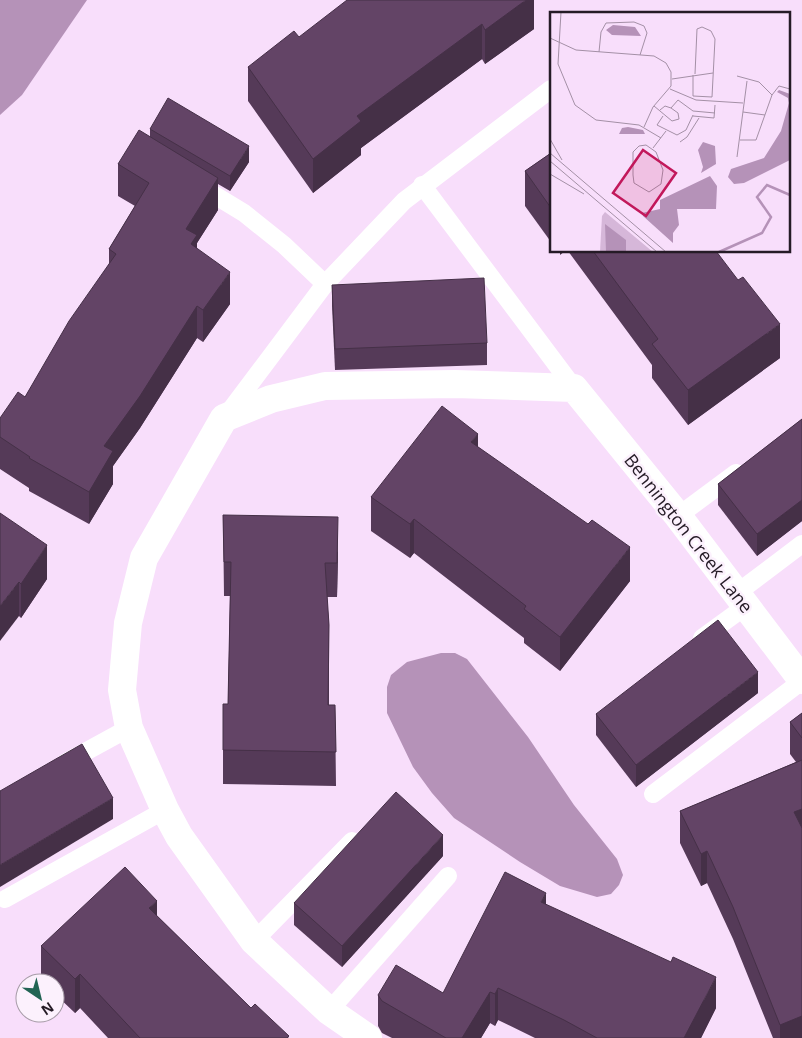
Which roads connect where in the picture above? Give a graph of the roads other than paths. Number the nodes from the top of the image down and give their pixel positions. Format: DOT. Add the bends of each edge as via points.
graph roads {
  1 [pos="550,90"];
  2 [pos="185,177"];
  3 [pos="422,185"];
  4 [pos="326,284"];
  5 [pos="574,388"];
  6 [pos="224,418"];
  7 [pos="748,464"];
  8 [pos="678,516"];
  9 [pos="802,544"];
  10 [pos="741,600"];
  11 [pos="692,646"];
  12 [pos="802,681"];
  13 [pos="128,728"];
  14 [pos="51,770"];
  15 [pos="653,794"];
  16 [pos="165,810"];
  17 [pos="367,826"];
  18 [pos="448,876"];
  19 [pos="6,899"];
  20 [pos="254,942"];
  21 [pos="328,1011"];
  22 [pos="368,1038"];
  1 -- 3 [label="lane"];
  2 -- 4 [label="lane" via="244,213 284,244"];
  3 -- 4 [label="lane"];
  3 -- 5 [label="lane, Bennington Creek Lane"];
  4 -- 6 [label="lane"];
  5 -- 6 [label="street" via="455,384 325,386 271,399"];
  5 -- 8 [label="street, Bennington Creek Lane"];
  6 -- 13 [label="street" via="144,558 128,623 122,690"];
  7 -- 8 [label="lane"];
  8 -- 10 [label="street, Bennington Creek Lane"];
  9 -- 10 [label="lane"];
  10 -- 11 [label="lane"];
  10 -- 12 [label="street, Bennington Creek Lane"];
  12 -- 15 [label="lane"];
  13 -- 14 [label="lane"];
  13 -- 16 [label="street"];
  16 -- 19 [label="lane"];
  16 -- 20 [label="street"];
  17 -- 20 [label="lane"];
  18 -- 21 [label="lane"];
  20 -- 21 [label="street"];
  21 -- 22 [label="street"];
}
